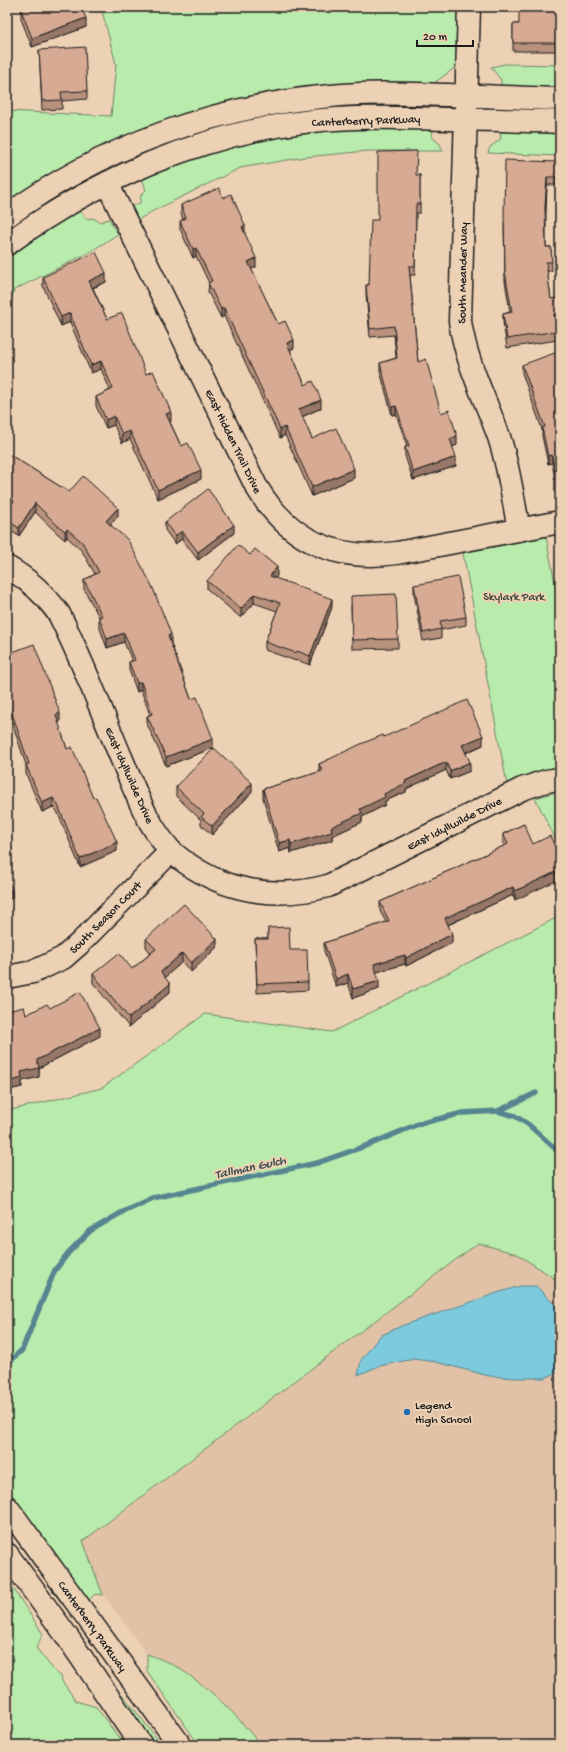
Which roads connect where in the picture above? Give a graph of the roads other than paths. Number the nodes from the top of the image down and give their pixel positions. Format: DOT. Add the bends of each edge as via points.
graph roads {
  1 [pos="469,7"];
  2 [pos="467,96"];
  3 [pos="560,99"];
  4 [pos="467,120"];
  5 [pos="560,122"];
  6 [pos="107,183"];
  7 [pos="7,216"];
  8 [pos="7,244"];
  9 [pos="560,522"];
  10 [pos="520,530"];
  11 [pos="7,567"];
  12 [pos="560,778"];
  13 [pos="171,851"];
  14 [pos="7,977"];
  15 [pos="7,1507"];
  16 [pos="7,1554"];
  17 [pos="140,1745"];
  18 [pos="180,1745"];
  1 -- 2 [label="street, South Meander Way"];
  2 -- 3 [label="street, Canterberry Parkway"];
  2 -- 4 [label="street, South Meander Way"];
  2 -- 7 [label="street, Canterberry Parkway" via="333,96 278,102 216,116 166,132 117,152 43,191"];
  4 -- 5 [label="street, Canterberry Parkway"];
  4 -- 6 [label="street, Canterberry Parkway" via="350,118 269,128 209,142 176,153"];
  4 -- 10 [label="street, South Meander Way" via="461,328 471,367 503,450"];
  6 -- 8 [label="street, Canterberry Parkway" via="51,213"];
  6 -- 10 [label="street, East Hidden Trail Drive" via="256,486 271,509 291,528 330,550 374,556"];
  9 -- 10 [label="street, East Hidden Trail Drive"];
  11 -- 13 [label="street, East Idyllwilde Drive" via="47,598 59,614 141,805"];
  12 -- 13 [label="street, East Idyllwilde Drive" via="522,789 337,882 301,892 273,893 228,885 202,873"];
  13 -- 14 [label="street, South Season Court" via="63,958 33,972"];
  15 -- 18 [label="street, Canterberry Parkway"];
  16 -- 17 [label="street" via="66,1635"];
}
